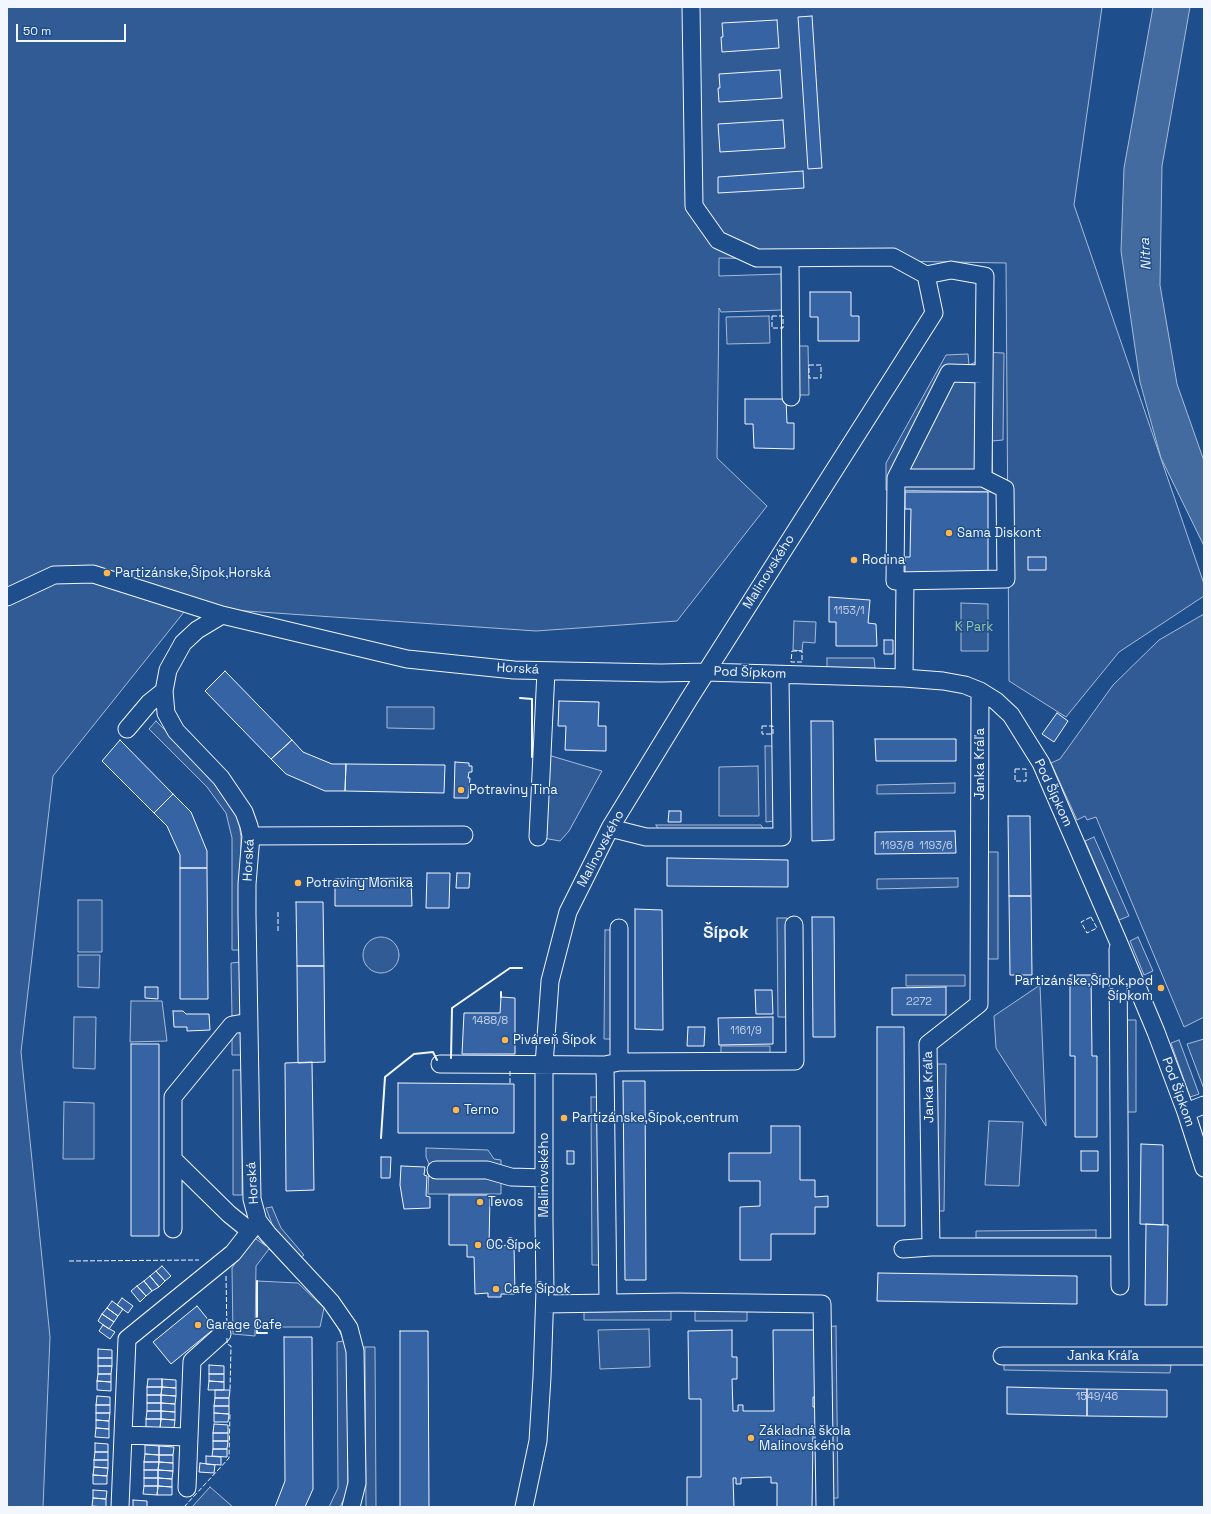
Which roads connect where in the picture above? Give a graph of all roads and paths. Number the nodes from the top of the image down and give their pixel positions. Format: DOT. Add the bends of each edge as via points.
graph roads {
  1 [pos="691,7"];
  2 [pos="790,258"];
  3 [pos="926,275"];
  4 [pos="984,374"];
  5 [pos="791,397"];
  6 [pos="896,478"];
  7 [pos="983,478"];
  8 [pos="905,581"];
  9 [pos="7,597"];
  10 [pos="222,615"];
  11 [pos="546,670"];
  12 [pos="706,672"];
  13 [pos="673,673"];
  14 [pos="780,675"];
  15 [pos="904,678"];
  16 [pos="164,691"];
  17 [pos="980,691"];
  18 [pos="689,699"];
  19 [pos="127,730"];
  20 [pos="610,828"];
  21 [pos="464,835"];
  22 [pos="251,836"];
  23 [pos="538,837"];
  24 [pos="794,925"];
  25 [pos="619,928"];
  26 [pos="1118,940"];
  27 [pos="249,1022"];
  28 [pos="440,1064"];
  29 [pos="612,1064"];
  30 [pos="544,1065"];
  31 [pos="1204,1105"];
  32 [pos="1186,1112"];
  33 [pos="173,1159"];
  34 [pos="1204,1168"];
  35 [pos="436,1170"];
  36 [pos="544,1178"];
  37 [pos="254,1226"];
  38 [pos="173,1229"];
  39 [pos="931,1247"];
  40 [pos="1119,1247"];
  41 [pos="902,1249"];
  42 [pos="1120,1286"];
  43 [pos="608,1303"];
  44 [pos="545,1304"];
  45 [pos="222,1334"];
  46 [pos="1002,1356"];
  47 [pos="1204,1356"];
  48 [pos="123,1435"];
  49 [pos="189,1437"];
  50 [pos="187,1488"];
  51 [pos="120,1507"];
  52 [pos="351,1507"];
  53 [pos="524,1507"];
  54 [pos="825,1507"];
  1 -- 2 [label="street" via="694,206 718,240 757,258"];
  2 -- 3 [label="street" via="893,257"];
  2 -- 5 [label="street"];
  3 -- 4 [label="street" via="951,270 985,276"];
  3 -- 12 [label="street, Malinovského" via="934,313"];
  4 -- 6 [label="street" via="949,373"];
  4 -- 7 [label="street"];
  6 -- 7 [label="street"];
  6 -- 8 [label="street" via="895,581"];
  7 -- 8 [label="street" via="1005,489 1006,579"];
  8 -- 15 [label="street"];
  9 -- 10 [label="street" via="54,575 93,574"];
  10 -- 11 [label="street, Horská" via="407,659 514,670"];
  10 -- 16 [label="street, Horská" via="197,630 183,643 168,670"];
  11 -- 13 [label="street, Horská"];
  11 -- 23 [label="street"];
  12 -- 13 [label="street, Horská"];
  12 -- 14 [label="street, Pod Šípkom"];
  12 -- 18 [label="street, Malinovského"];
  13 -- 18 [label="street"];
  14 -- 15 [label="street, Pod Šípkom"];
  14 -- 20 [label="street" via="782,837 646,837"];
  15 -- 17 [label="street, Pod Šípkom" via="943,680"];
  16 -- 19 [label="street" via="149,703"];
  16 -- 22 [label="street, Horská" via="166,713 176,731 220,778 244,812"];
  17 -- 26 [label="street, Pod Šípkom" via="1011,715 1041,763"];
  17 -- 39 [label="street, Janka Kráľa" via="979,1004 928,1044"];
  18 -- 20 [label="street, Malinovského"];
  20 -- 30 [label="street, Malinovského" via="568,912 550,982"];
  21 -- 22 [label="street"];
  22 -- 27 [label="street, Horská" via="247,884"];
  24 -- 29 [label="street" via="795,1061"];
  25 -- 29 [label="street"];
  26 -- 32 [label="street, Pod Šípkom"];
  26 -- 40 [label="street"];
  27 -- 33 [label="street" via="232,1025 173,1097"];
  27 -- 37 [label="street, Horská"];
  28 -- 30 [label="street"];
  29 -- 30 [label="street"];
  29 -- 43 [label="street"];
  30 -- 36 [label="street, Malinovského"];
  31 -- 32 [label="street"];
  32 -- 34 [label="street, Pod Šípkom"];
  33 -- 37 [label="street" via="229,1214"];
  33 -- 38 [label="street"];
  35 -- 36 [label="street" via="487,1170 511,1177"];
  36 -- 44 [label="street, Malinovského"];
  37 -- 48 [label="street" via="233,1253 127,1339"];
  37 -- 52 [label="street, Horská" via="268,1234 331,1302 349,1328 355,1351 356,1482"];
  39 -- 40 [label="street"];
  39 -- 41 [label="street"];
  40 -- 42 [label="street"];
  43 -- 44 [label="street"];
  43 -- 54 [label="street" via="822,1304"];
  44 -- 53 [label="street, Malinovského" via="538,1441"];
  45 -- 49 [label="street" via="192,1361"];
  46 -- 47 [label="street, Janka Kráľa"];
  48 -- 49 [label="street"];
  48 -- 51 [label="street"];
  49 -- 50 [label="street"];
}
